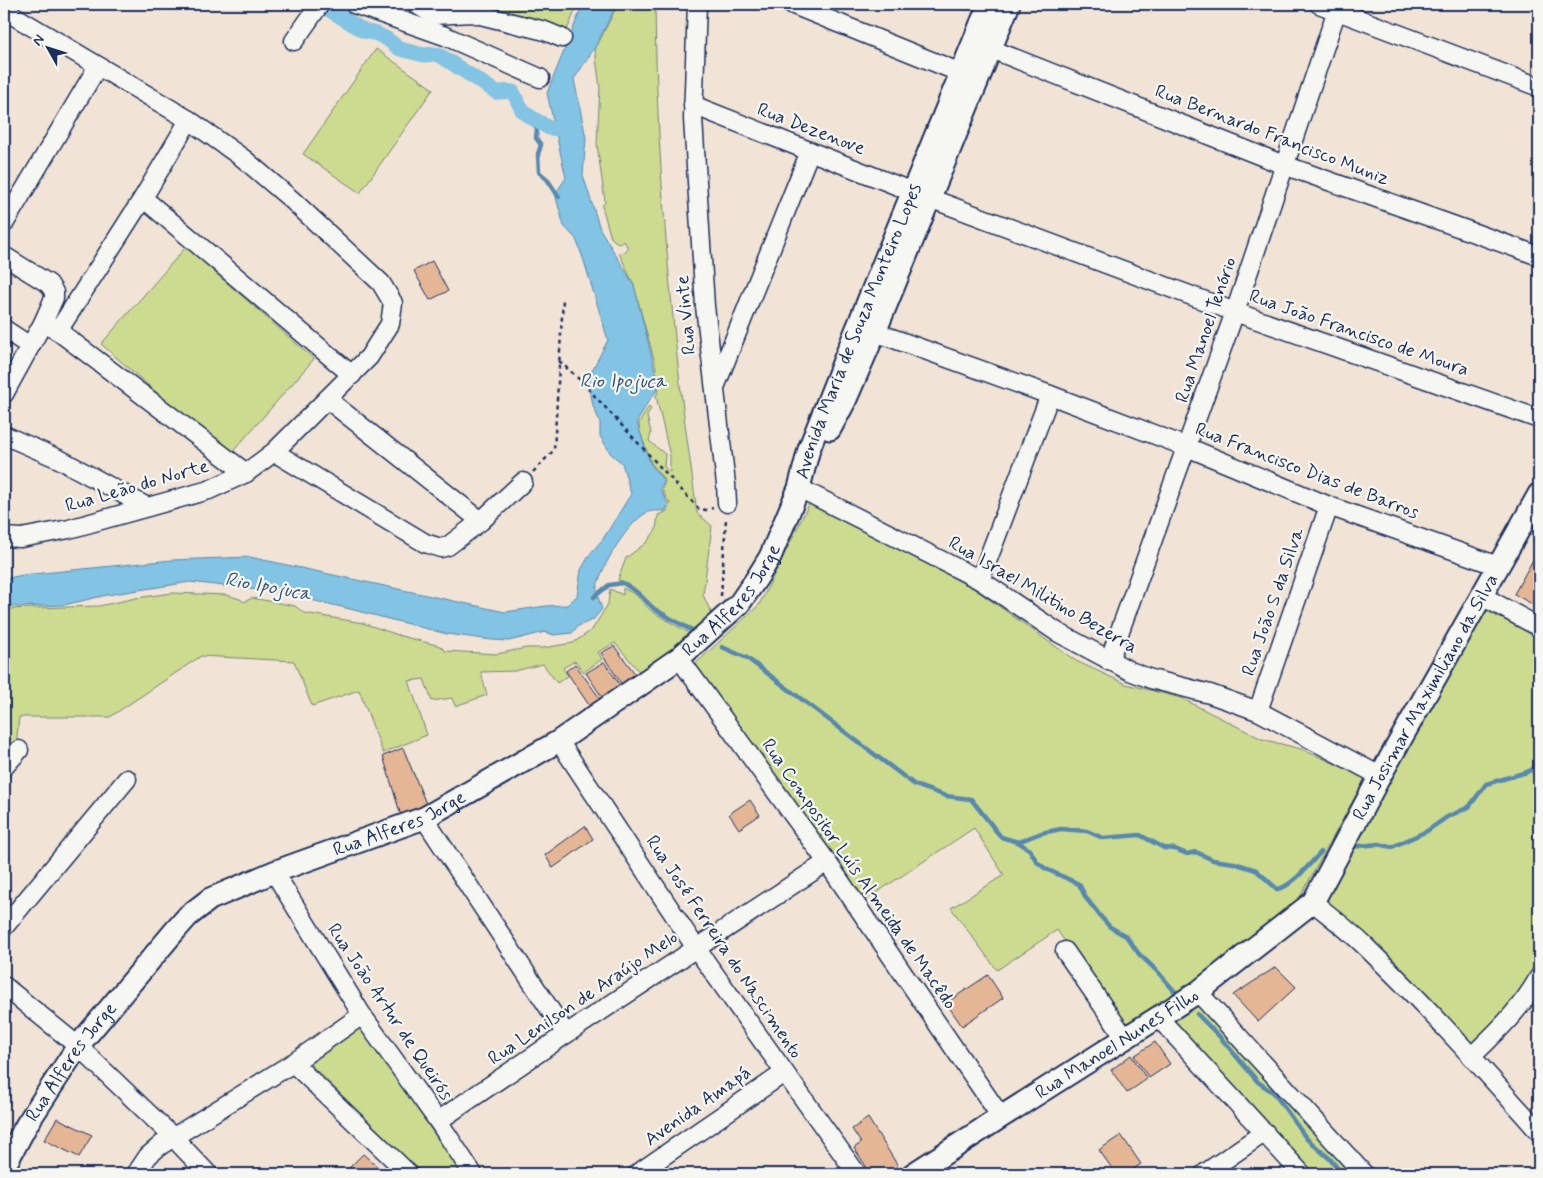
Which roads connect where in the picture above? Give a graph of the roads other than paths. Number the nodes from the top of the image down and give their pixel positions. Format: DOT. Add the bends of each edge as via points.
graph roads {
  1 [pos="354,4"];
  2 [pos="416,4"];
  3 [pos="697,4"];
  4 [pos="792,4"];
  5 [pos="989,4"];
  6 [pos="1009,4"];
  7 [pos="1319,4"];
  8 [pos="1338,7"];
  9 [pos="318,8"];
  10 [pos="5,15"];
  11 [pos="562,38"];
  12 [pos="294,41"];
  13 [pos="990,49"];
  14 [pos="98,66"];
  15 [pos="961,73"];
  16 [pos="540,78"];
  17 [pos="1539,87"];
  18 [pos="693,106"];
  19 [pos="189,120"];
  20 [pos="810,151"];
  21 [pos="1283,167"];
  22 [pos="922,195"];
  23 [pos="143,198"];
  24 [pos="4,224"];
  25 [pos="4,256"];
  26 [pos="1539,256"];
  27 [pos="1235,312"];
  28 [pos="51,327"];
  29 [pos="4,329"];
  30 [pos="875,332"];
  31 [pos="30,346"];
  32 [pos="352,375"];
  33 [pos="715,387"];
  34 [pos="4,394"];
  35 [pos="1050,395"];
  36 [pos="327,399"];
  37 [pos="1539,419"];
  38 [pos="4,435"];
  39 [pos="1187,447"];
  40 [pos="274,452"];
  41 [pos="246,473"];
  42 [pos="522,482"];
  43 [pos="800,485"];
  44 [pos="1539,494"];
  45 [pos="726,503"];
  46 [pos="1329,506"];
  47 [pos="147,507"];
  48 [pos="481,521"];
  49 [pos="4,538"];
  50 [pos="1498,566"];
  51 [pos="980,580"];
  52 [pos="1482,596"];
  53 [pos="1539,627"];
  54 [pos="679,658"];
  55 [pos="1110,661"];
  56 [pos="1258,710"];
  57 [pos="559,741"];
  58 [pos="19,750"];
  59 [pos="4,767"];
  60 [pos="1380,776"];
  61 [pos="128,779"];
  62 [pos="424,818"];
  63 [pos="827,862"];
  64 [pos="274,872"];
  65 [pos="1313,902"];
  66 [pos="4,927"];
  67 [pos="696,948"];
  68 [pos="1066,951"];
  69 [pos="1539,977"];
  70 [pos="4,986"];
  71 [pos="1198,992"];
  72 [pos="362,1015"];
  73 [pos="1158,1017"];
  74 [pos="566,1034"];
  75 [pos="1125,1038"];
  76 [pos="78,1046"];
  77 [pos="1472,1056"];
  78 [pos="293,1063"];
  79 [pos="784,1073"];
  80 [pos="1001,1117"];
  81 [pos="438,1121"];
  82 [pos="1265,1132"];
  83 [pos="1539,1132"];
  84 [pos="172,1137"];
  85 [pos="4,1167"];
  86 [pos="138,1171"];
  87 [pos="208,1174"];
  88 [pos="409,1174"];
  89 [pos="473,1174"];
  90 [pos="637,1174"];
  91 [pos="857,1174"];
  92 [pos="913,1174"];
  93 [pos="1204,1174"];
  94 [pos="1302,1174"];
  95 [pos="1364,1174"];
  1 -- 16 [label="street" via="445,36"];
  2 -- 11 [label="street" via="434,15 472,13"];
  3 -- 18 [label="street, Rua Vinte"];
  4 -- 15 [label="street"];
  5 -- 15 [label="street, Avenida Maria de Souza Monteiro Lopes"];
  6 -- 13 [label="street, Avenida Maria de Souza Monteiro Lopes"];
  7 -- 8 [label="street"];
  8 -- 17 [label="street"];
  8 -- 21 [label="street, Rua Manoel Tenório"];
  9 -- 12 [label="street"];
  10 -- 14 [label="street"];
  13 -- 21 [label="street, Rua Bernardo Francisco Muniz"];
  13 -- 22 [label="street, Avenida Maria de Souza Monteiro Lopes"];
  14 -- 19 [label="street"];
  14 -- 24 [label="street"];
  15 -- 22 [label="street, Avenida Maria de Souza Monteiro Lopes"];
  18 -- 20 [label="street, Rua Dezenove"];
  18 -- 33 [label="street, Rua Vinte" via="705,306"];
  19 -- 23 [label="street"];
  19 -- 32 [label="street, Rua Leão do Norte" via="244,159 381,282 393,302 392,316 386,332"];
  20 -- 22 [label="street, Rua Dezenove"];
  20 -- 33 [label="street"];
  21 -- 26 [label="street, Rua Bernardo Francisco Muniz"];
  21 -- 27 [label="street, Rua Manoel Tenório"];
  22 -- 27 [label="street, Rua João Francisco de Moura"];
  22 -- 30 [label="street, Avenida Maria de Souza Monteiro Lopes"];
  22 -- 43 [label="street, Avenida Maria de Souza Monteiro Lopes" via="880,271 809,449"];
  23 -- 28 [label="street"];
  23 -- 32 [label="street"];
  25 -- 28 [label="street" via="53,288"];
  27 -- 37 [label="street, Rua João Francisco de Moura"];
  27 -- 39 [label="street, Rua Manoel Tenório"];
  28 -- 31 [label="street"];
  28 -- 41 [label="street"];
  29 -- 31 [label="street"];
  30 -- 35 [label="street, Rua Francisco Dias de Barros"];
  30 -- 43 [label="street, Avenida Maria de Souza Monteiro Lopes" via="845,401"];
  31 -- 34 [label="street"];
  32 -- 36 [label="street, Rua Leão do Norte"];
  33 -- 45 [label="street, Rua Vinte"];
  35 -- 39 [label="street, Rua Francisco Dias de Barros"];
  35 -- 51 [label="street"];
  36 -- 40 [label="street, Rua Leão do Norte"];
  36 -- 48 [label="street"];
  38 -- 47 [label="street" via="61,460"];
  39 -- 46 [label="street, Rua Francisco Dias de Barros"];
  39 -- 55 [label="street, Rua Manoel Tenório"];
  40 -- 41 [label="street, Rua Leão do Norte"];
  40 -- 48 [label="street" via="425,543 441,548 448,546"];
  41 -- 47 [label="street, Rua Leão do Norte" via="209,490"];
  42 -- 48 [label="street"];
  43 -- 51 [label="street, Rua Israel Militino Bezerra"];
  43 -- 54 [label="street, Rua Alferes Jorge" via="770,557 757,578 738,604"];
  44 -- 50 [label="street, Rua Josimar Maximiliano da Silva"];
  46 -- 50 [label="street, Rua Francisco Dias de Barros"];
  46 -- 56 [label="street, Rua João S da Silva"];
  47 -- 49 [label="street, Rua Leão do Norte" via="69,529"];
  50 -- 52 [label="street, Rua Josimar Maximiliano da Silva"];
  51 -- 55 [label="street, Rua Israel Militino Bezerra" via="1057,632"];
  52 -- 53 [label="street"];
  52 -- 60 [label="street, Rua Josimar Maximiliano da Silva"];
  54 -- 57 [label="street, Rua Alferes Jorge"];
  54 -- 63 [label="street, Rua Compositor Luís Almeida de Macêdo"];
  55 -- 56 [label="street, Rua Israel Militino Bezerra" via="1151,679"];
  56 -- 60 [label="street, Rua Israel Militino Bezerra"];
  57 -- 62 [label="street, Rua Alferes Jorge"];
  57 -- 67 [label="street, Rua José Ferreira do Nascimento"];
  58 -- 59 [label="street"];
  60 -- 65 [label="street, Rua Josimar Maximiliano da Silva"];
  61 -- 66 [label="street"];
  62 -- 64 [label="street, Rua Alferes Jorge"];
  62 -- 74 [label="street"];
  63 -- 67 [label="street, Rua Lenilson de Araújo Melo"];
  63 -- 80 [label="street, Rua Compositor Luís Almeida de Macêdo"];
  64 -- 72 [label="street, Rua João Artur de Queirós"];
  64 -- 76 [label="street, Rua Alferes Jorge" via="210,899 188,916"];
  65 -- 71 [label="street, Rua Manoel Nunes Filho"];
  65 -- 77 [label="street" via="1366,948"];
  67 -- 74 [label="street, Rua Lenilson de Araújo Melo"];
  67 -- 79 [label="street, Rua José Ferreira do Nascimento"];
  68 -- 75 [label="street"];
  69 -- 77 [label="street" via="1506,1024"];
  70 -- 76 [label="street"];
  71 -- 73 [label="street, Rua Manoel Nunes Filho"];
  71 -- 95 [label="street"];
  72 -- 78 [label="street"];
  72 -- 81 [label="street, Rua João Artur de Queirós"];
  73 -- 75 [label="street, Rua Manoel Nunes Filho"];
  73 -- 82 [label="street"];
  74 -- 81 [label="street, Rua Lenilson de Araújo Melo"];
  75 -- 80 [label="street, Rua Manoel Nunes Filho"];
  76 -- 84 [label="street"];
  76 -- 85 [label="street, Rua Alferes Jorge" via="27,1124"];
  77 -- 83 [label="street"];
  78 -- 84 [label="street"];
  78 -- 88 [label="street"];
  79 -- 90 [label="street, Avenida Amapá"];
  79 -- 91 [label="street, Rua José Ferreira do Nascimento"];
  80 -- 92 [label="street, Rua Manoel Nunes Filho"];
  81 -- 89 [label="street, Rua João Artur de Queirós"];
  82 -- 93 [label="street"];
  82 -- 94 [label="street"];
  84 -- 86 [label="street" via="148,1156"];
  84 -- 87 [label="street"];
}
